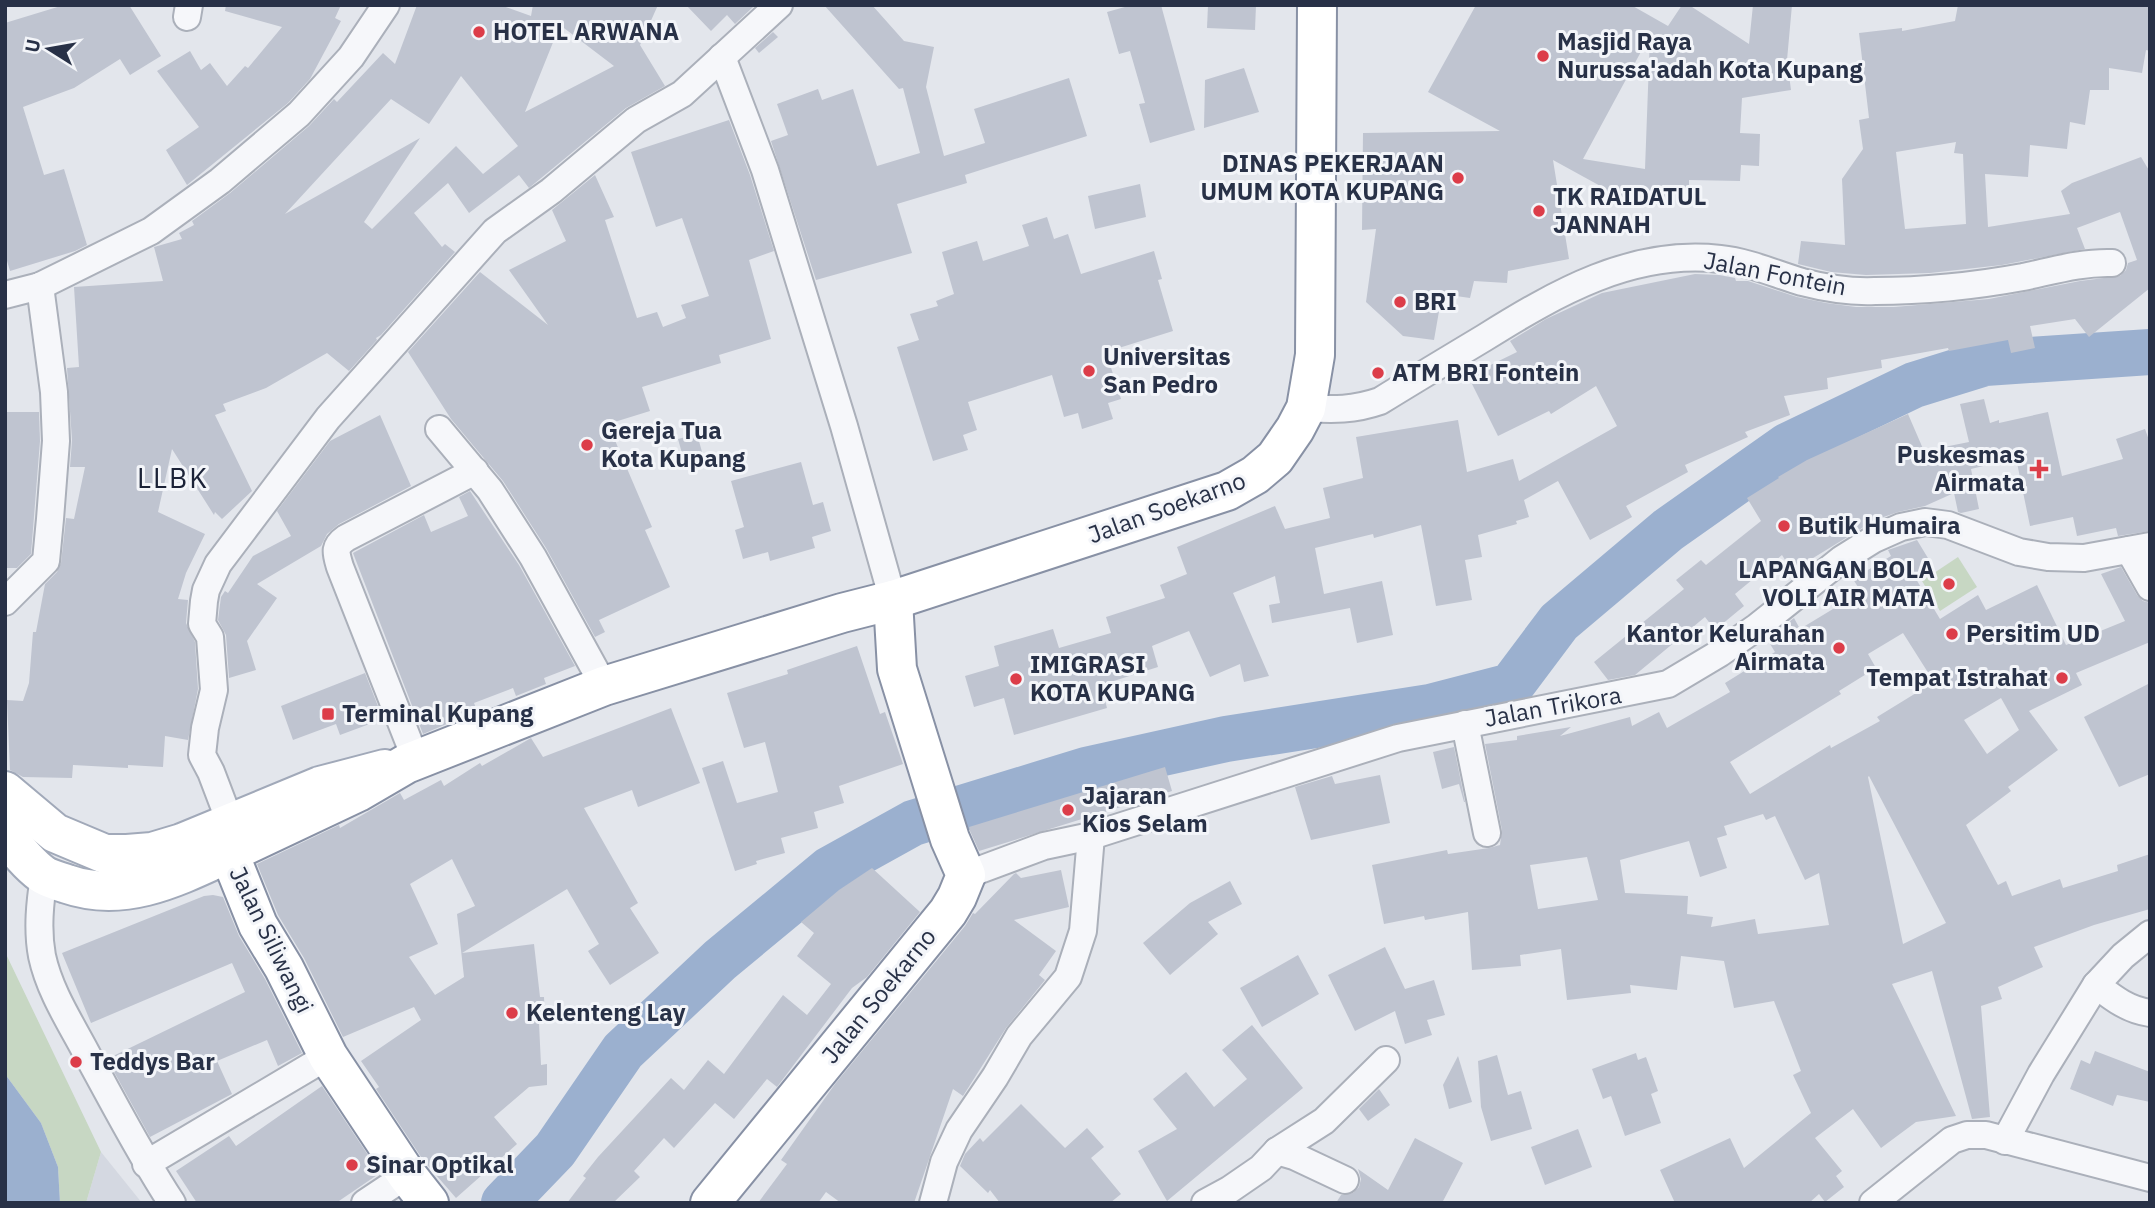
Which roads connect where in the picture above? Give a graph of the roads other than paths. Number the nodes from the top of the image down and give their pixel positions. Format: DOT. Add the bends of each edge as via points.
graph roads {
  1 [pos="386,5"];
  2 [pos="779,5"];
  3 [pos="1317,5"];
  4 [pos="722,57"];
  5 [pos="2112,263"];
  6 [pos="40,286"];
  7 [pos="5,295"];
  8 [pos="1306,408"];
  9 [pos="439,429"];
  10 [pos="475,471"];
  11 [pos="2139,548"];
  12 [pos="2150,587"];
  13 [pos="893,600"];
  14 [pos="5,602"];
  15 [pos="604,686"];
  16 [pos="1465,723"];
  17 [pos="411,762"];
  18 [pos="5,791"];
  19 [pos="1487,833"];
  20 [pos="5,834"];
  21 [pos="1091,836"];
  22 [pos="229,837"];
  23 [pos="965,875"];
  24 [pos="44,876"];
  25 [pos="2150,934"];
  26 [pos="2096,985"];
  27 [pos="2150,1013"];
  28 [pos="328,1056"];
  29 [pos="1386,1060"];
  30 [pos="2005,1141"];
  31 [pos="1277,1151"];
  32 [pos="146,1164"];
  33 [pos="2150,1178"];
  34 [pos="1345,1180"];
  35 [pos="418,1189"];
  36 [pos="172,1203"];
  37 [pos="365,1203"];
  38 [pos="710,1203"];
  39 [pos="933,1203"];
  40 [pos="1205,1203"];
  41 [pos="1873,1203"];
  1 -- 6 [label="street" via="351,57 299,114 220,181 151,231"];
  2 -- 4 [label="street"];
  3 -- 8 [label="main road, Jalan Soekarno" via="1317,323"];
  4 -- 13 [label="street" via="765,170"];
  4 -- 22 [label="street" via="681,94 636,121 495,231 328,418 218,564 206,590 202,624 210,637 214,690 202,755"];
  5 -- 8 [label="street, Jalan Fontein" via="1966,286 1872,292 1803,282 1721,259 1646,261 1573,287 1380,401 1340,410"];
  6 -- 7 [label="street"];
  6 -- 14 [label="street" via="55,429 46,561"];
  8 -- 13 [label="main road, Jalan Soekarno" via="1275,457 1227,491"];
  9 -- 10 [label="street"];
  10 -- 15 [label="street" via="533,557"];
  10 -- 17 [label="street" via="346,538 335,549"];
  11 -- 12 [label="street"];
  11 -- 16 [label="street, Jalan Trikora" via="2084,558 2048,557 2019,552 1948,525 1925,522 1901,527 1842,559 1757,627 1668,684"];
  13 -- 15 [label="main road, Jalan Soekarno"];
  13 -- 23 [label="main road" via="897,669"];
  15 -- 17 [label="main road, Jalan Soekarno"];
  16 -- 19 [label="street"];
  16 -- 21 [label="street, Jalan Trikora" via="1398,738"];
  17 -- 22 [label="main road, Jalan Soekarno" via="358,792"];
  18 -- 22 [label="main road" via="55,833 104,855 152,852"];
  20 -- 24 [label="main road, Jalan Siliwangi"];
  21 -- 23 [label="street, Jalan Trikora" via="1045,846"];
  21 -- 39 [label="street" via="1083,931 1068,977 1019,1036 960,1130 944,1162"];
  22 -- 24 [label="main road, Jalan Siliwangi" via="163,883 136,890 108,892"];
  22 -- 28 [label="main road, Jalan Siliwangi" via="258,925"];
  23 -- 38 [label="main road, Jalan Soekarno" via="947,912"];
  24 -- 32 [label="street" via="39,924 52,989"];
  25 -- 26 [label="street"];
  26 -- 27 [label="street" via="2118,1002"];
  26 -- 30 [label="street"];
  28 -- 32 [label="street"];
  28 -- 35 [label="main road, Jalan Siliwangi"];
  29 -- 31 [label="street" via="1324,1121"];
  30 -- 33 [label="street"];
  30 -- 41 [label="street" via="1986,1135 1952,1140"];
  31 -- 34 [label="street"];
  31 -- 40 [label="street" via="1261,1168"];
  32 -- 36 [label="street"];
  35 -- 37 [label="street"];
}
